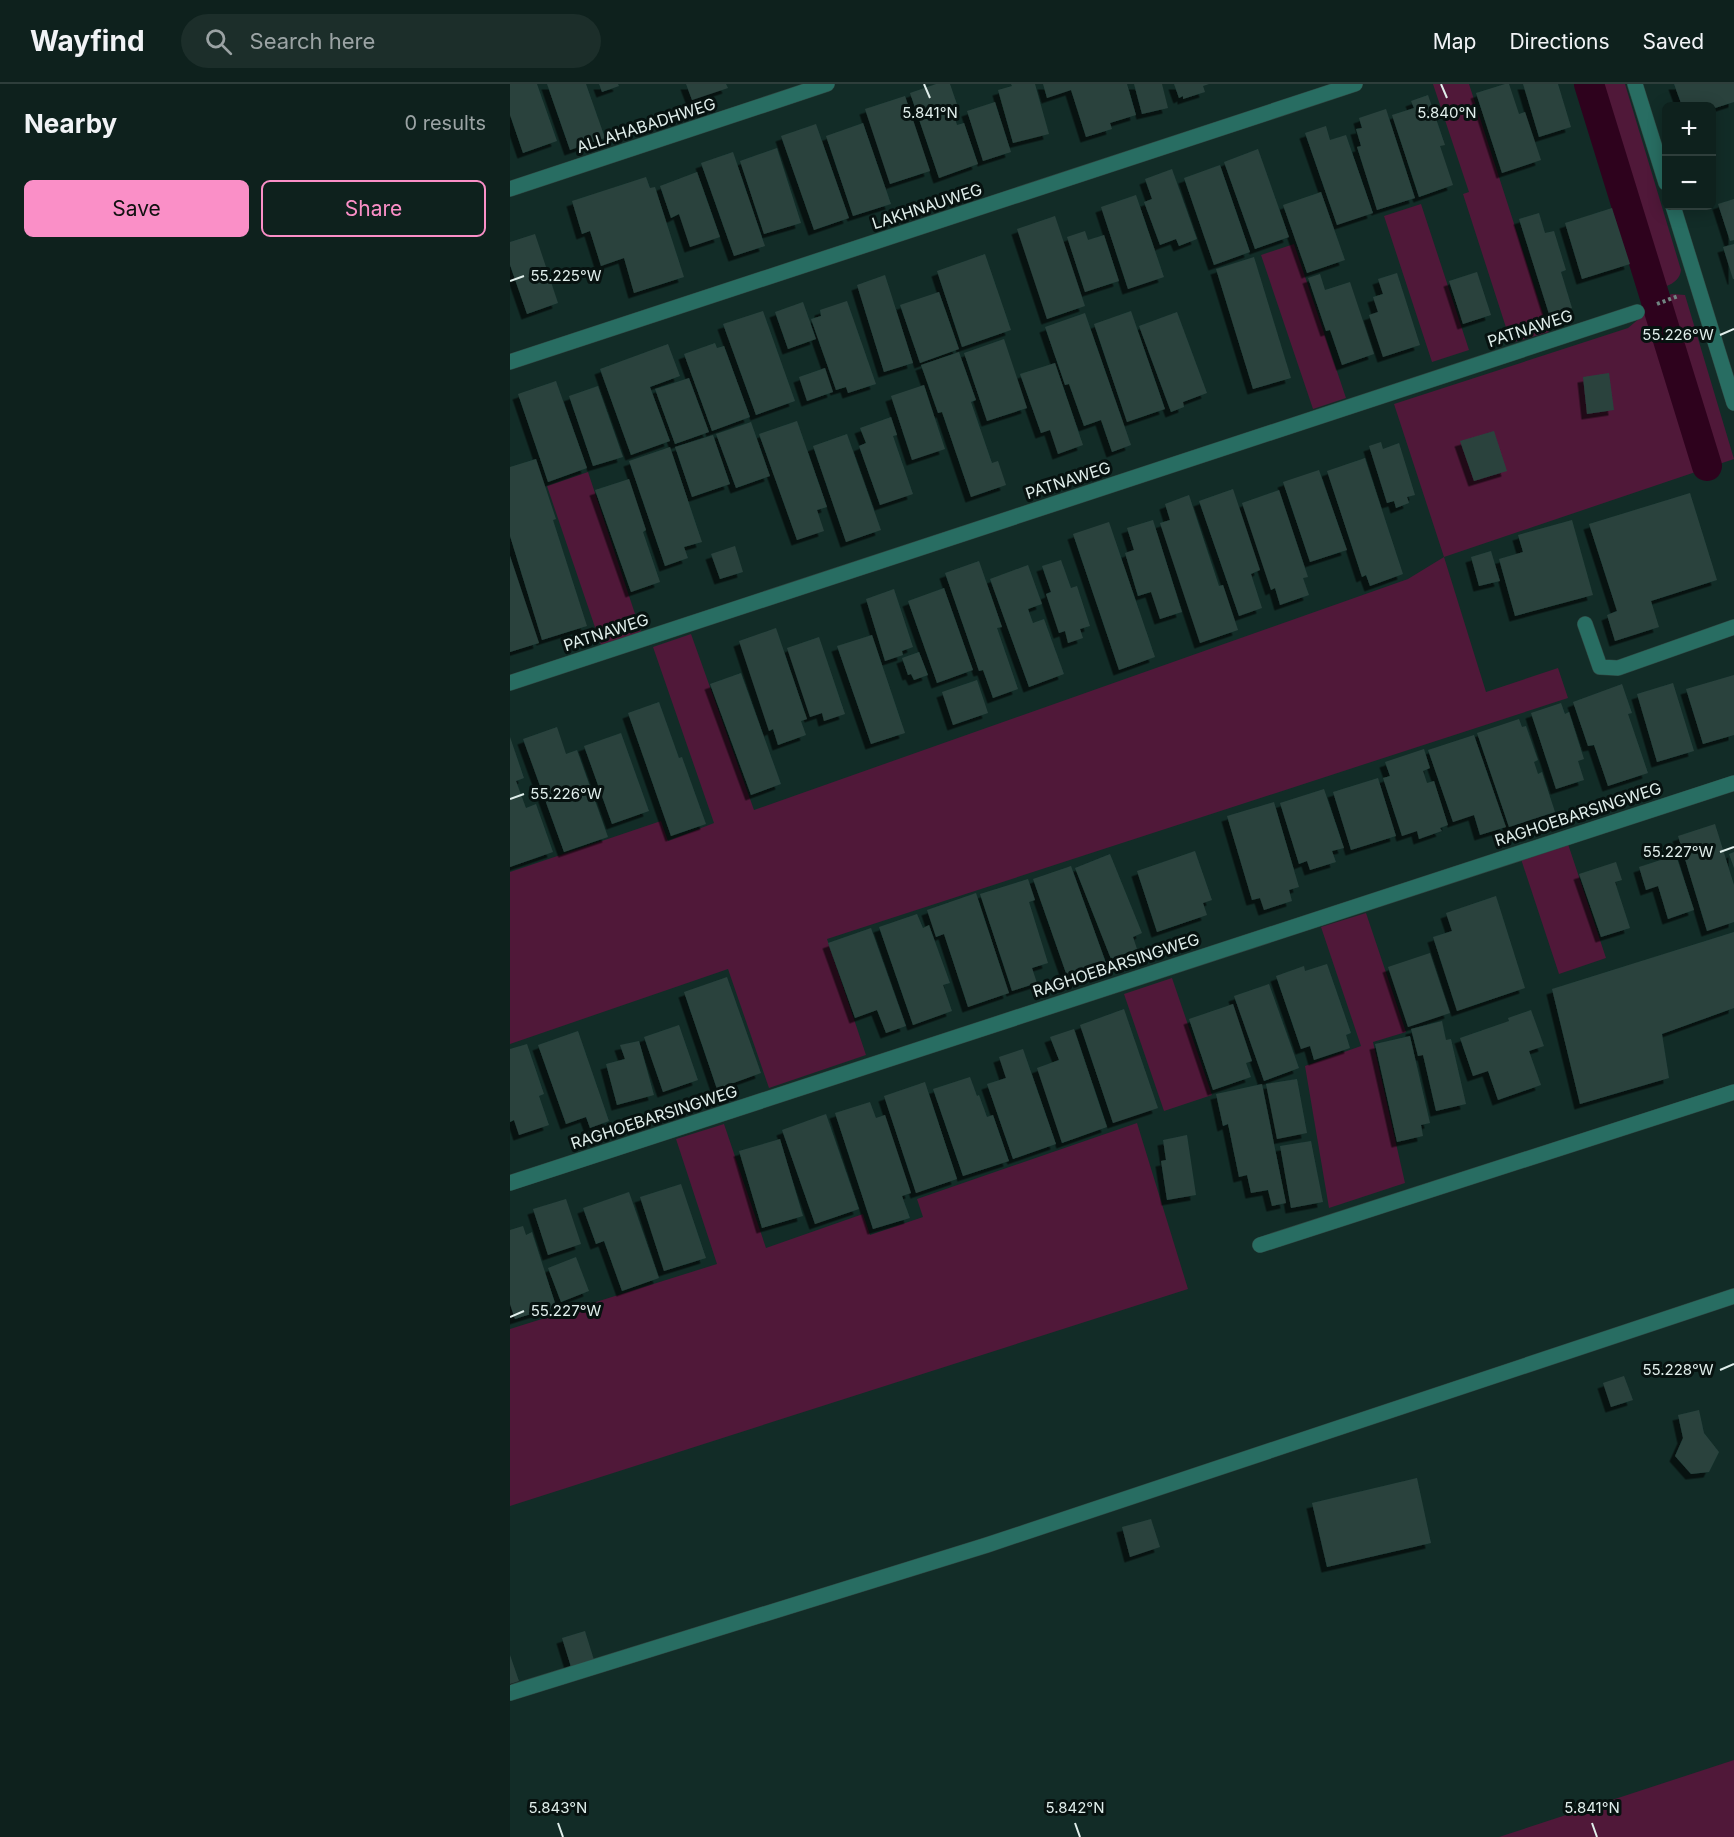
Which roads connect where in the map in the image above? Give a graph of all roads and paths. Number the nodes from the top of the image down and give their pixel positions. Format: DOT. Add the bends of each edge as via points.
graph roads {
  1 [pos="827,84"];
  2 [pos="1356,84"];
  3 [pos="1635,84"];
  4 [pos="1662,170"];
  5 [pos="510,189"];
  6 [pos="1675,210"];
  7 [pos="1675,297"];
  8 [pos="1654,305"];
  9 [pos="1637,312"];
  10 [pos="510,362"];
  11 [pos="1734,403"];
  12 [pos="1585,624"];
  13 [pos="1734,627"];
  14 [pos="510,683"];
  15 [pos="1734,783"];
  16 [pos="1734,1092"];
  17 [pos="510,1183"];
  18 [pos="1260,1245"];
  19 [pos="1734,1296"];
  20 [pos="510,1693"];
  1 -- 5 [label="street, ALLAHABADHWEG"];
  2 -- 10 [label="street, LAKHNAUWEG"];
  3 -- 4 [label="street"];
  6 -- 11 [label="street"];
  7 -- 8 [label="path"];
  9 -- 14 [label="street, PATNAWEG"];
  12 -- 13 [label="street" via="1600,667 1618,668"];
  15 -- 17 [label="street, RAGHOEBARSINGWEG"];
  16 -- 18 [label="street"];
  19 -- 20 [label="street" via="987,1545"];
}
